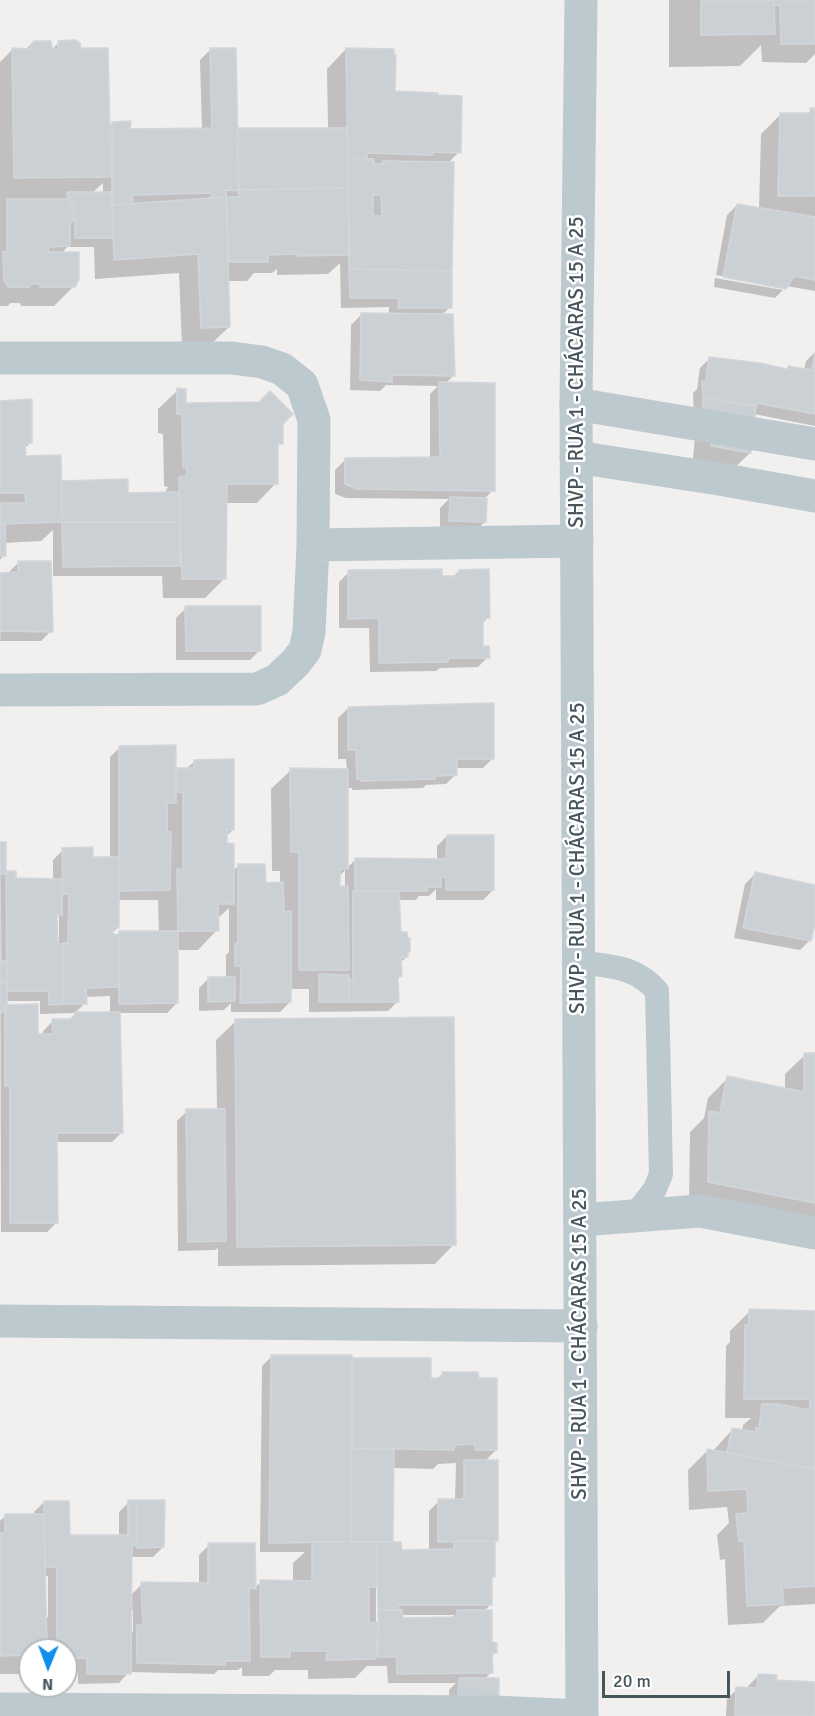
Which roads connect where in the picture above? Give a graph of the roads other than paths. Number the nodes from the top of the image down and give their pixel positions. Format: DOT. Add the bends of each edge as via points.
graph roads {
  1 [pos="581,0"];
  2 [pos="0,358"];
  3 [pos="576,404"];
  4 [pos="815,444"];
  5 [pos="576,457"];
  6 [pos="815,496"];
  7 [pos="577,541"];
  8 [pos="313,545"];
  9 [pos="0,690"];
  10 [pos="578,962"];
  11 [pos="634,1216"];
  12 [pos="580,1220"];
  13 [pos="815,1233"];
  14 [pos="0,1321"];
  15 [pos="581,1326"];
  16 [pos="0,1709"];
  17 [pos="582,1716"];
  1 -- 3 [label="street, SHVP - RUA 1 - CHÁCARAS 15 A 25"];
  2 -- 8 [label="street" via="232,358 282,369 302,385 314,420"];
  3 -- 4 [label="street"];
  3 -- 5 [label="street, SHVP - RUA 1 - CHÁCARAS 15 A 25"];
  5 -- 6 [label="street"];
  5 -- 7 [label="street, SHVP - RUA 1 - CHÁCARAS 15 A 25"];
  7 -- 8 [label="street"];
  7 -- 10 [label="street, SHVP - RUA 1 - CHÁCARAS 15 A 25"];
  8 -- 9 [label="street" via="305,650 277,680 257,690"];
  10 -- 11 [label="lane" via="630,970 657,990 661,1174 656,1189"];
  10 -- 12 [label="street, SHVP - RUA 1 - CHÁCARAS 15 A 25"];
  11 -- 12 [label="street"];
  11 -- 13 [label="street" via="700,1211"];
  12 -- 15 [label="street, SHVP - RUA 1 - CHÁCARAS 15 A 25"];
  14 -- 15 [label="street"];
  15 -- 17 [label="street, SHVP - RUA 1 - CHÁCARAS 15 A 25"];
  16 -- 17 [label="street"];
}
